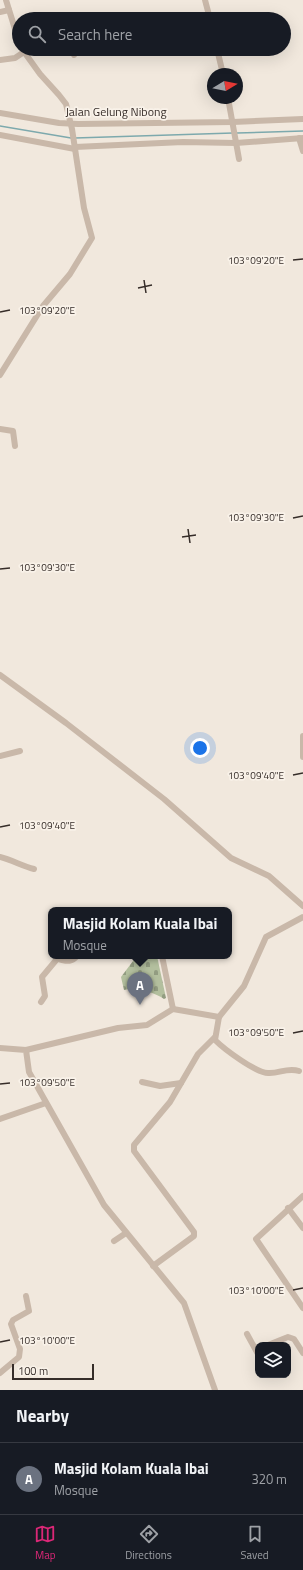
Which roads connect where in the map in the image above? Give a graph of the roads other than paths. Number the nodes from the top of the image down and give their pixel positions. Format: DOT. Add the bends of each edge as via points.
graph roads {
  1 [pos="6,0"];
  2 [pos="205,0"];
  3 [pos="9,10"];
  4 [pos="0,12"];
  5 [pos="208,12"];
  6 [pos="12,20"];
  7 [pos="17,56"];
  8 [pos="27,56"];
  9 [pos="219,56"];
  10 [pos="0,60"];
  11 [pos="222,68"];
  12 [pos="229,104"];
  13 [pos="0,113"];
  14 [pos="303,119"];
  15 [pos="234,123"];
  16 [pos="72,126"];
  17 [pos="0,135"];
  18 [pos="301,138"];
  19 [pos="236,142"];
  20 [pos="75,147"];
  21 [pos="303,151"];
  22 [pos="239,159"];
  23 [pos="0,375"];
  24 [pos="0,429"];
  25 [pos="15,446"];
  26 [pos="0,675"];
  27 [pos="303,736"];
  28 [pos="20,751"];
  29 [pos="0,756"];
  30 [pos="303,757"];
  31 [pos="0,857"];
  32 [pos="34,869"];
  33 [pos="303,906"];
  34 [pos="303,917"];
  35 [pos="57,959"];
  36 [pos="57,959"];
  37 [pos="74,959"];
  38 [pos="163,959"];
  39 [pos="41,1002"];
  40 [pos="173,1009"];
  41 [pos="219,1017"];
  42 [pos="214,1038"];
  43 [pos="0,1048"];
  44 [pos="26,1050"];
  45 [pos="299,1072"];
  46 [pos="142,1082"];
  47 [pos="181,1083"];
  48 [pos="46,1102"];
  49 [pos="0,1118"];
  50 [pos="303,1196"];
  51 [pos="288,1208"];
  52 [pos="303,1228"];
  53 [pos="126,1233"];
  54 [pos="114,1241"];
  55 [pos="152,1266"];
  56 [pos="26,1296"];
  57 [pos="303,1308"];
  58 [pos="247,1334"];
  59 [pos="275,1342"];
  60 [pos="255,1348"];
  61 [pos="303,1353"];
  62 [pos="0,1373"];
  63 [pos="215,1390"];
  1 -- 3 [label="street"];
  2 -- 5 [label="street"];
  3 -- 4 [label="street"];
  3 -- 6 [label="street"];
  7 -- 10 [label="street"];
  8 -- 16 [label="street" via="66,104"];
  9 -- 11 [label="street"];
  12 -- 15 [label="street"];
  13 -- 16 [label="street, Jalan Gelung Nibong"];
  14 -- 15 [label="street, Jalan Gelung Nibong"];
  15 -- 16 [label="street, Jalan Gelung Nibong"];
  15 -- 19 [label="street"];
  16 -- 20 [label="street"];
  17 -- 20 [label="street"];
  18 -- 19 [label="street"];
  18 -- 21 [label="street"];
  19 -- 20 [label="street"];
  19 -- 22 [label="street"];
  20 -- 23 [label="street" via="84,208 92,238 70,274 43,306"];
  24 -- 25 [label="street" via="13,431"];
  26 -- 33 [label="street" via="164,799 231,858 269,876"];
  27 -- 30 [label="street"];
  28 -- 29 [label="street"];
  31 -- 32 [label="street"];
  34 -- 41 [label="street" via="266,937 244,986"];
  35 -- 39 [label="street" via="42,977 45,996"];
  36 -- 37 [label="street" via="66,962"];
  38 -- 40 [label="street"];
  40 -- 41 [label="street"];
  40 -- 44 [label="street" via="147,1025 118,1028"];
  41 -- 42 [label="street"];
  42 -- 45 [label="street" via="233,1055 260,1072 290,1069"];
  42 -- 47 [label="street" via="198,1054"];
  43 -- 44 [label="street"];
  44 -- 48 [label="street" via="29,1072"];
  46 -- 47 [label="street" via="160,1086"];
  47 -- 55 [label="street" via="170,1102 133,1148 194,1232 194,1236"];
  48 -- 49 [label="street"];
  48 -- 53 [label="street" via="104,1205"];
  50 -- 51 [label="street"];
  51 -- 52 [label="street"];
  51 -- 57 [label="street" via="256,1239"];
  53 -- 54 [label="street"];
  53 -- 55 [label="street"];
  55 -- 63 [label="street" via="184,1303"];
  56 -- 62 [label="street" via="29,1311 13,1320 11,1324 20,1349 19,1357"];
  58 -- 60 [label="street"];
  59 -- 61 [label="street" via="288,1336 294,1339"];
}
